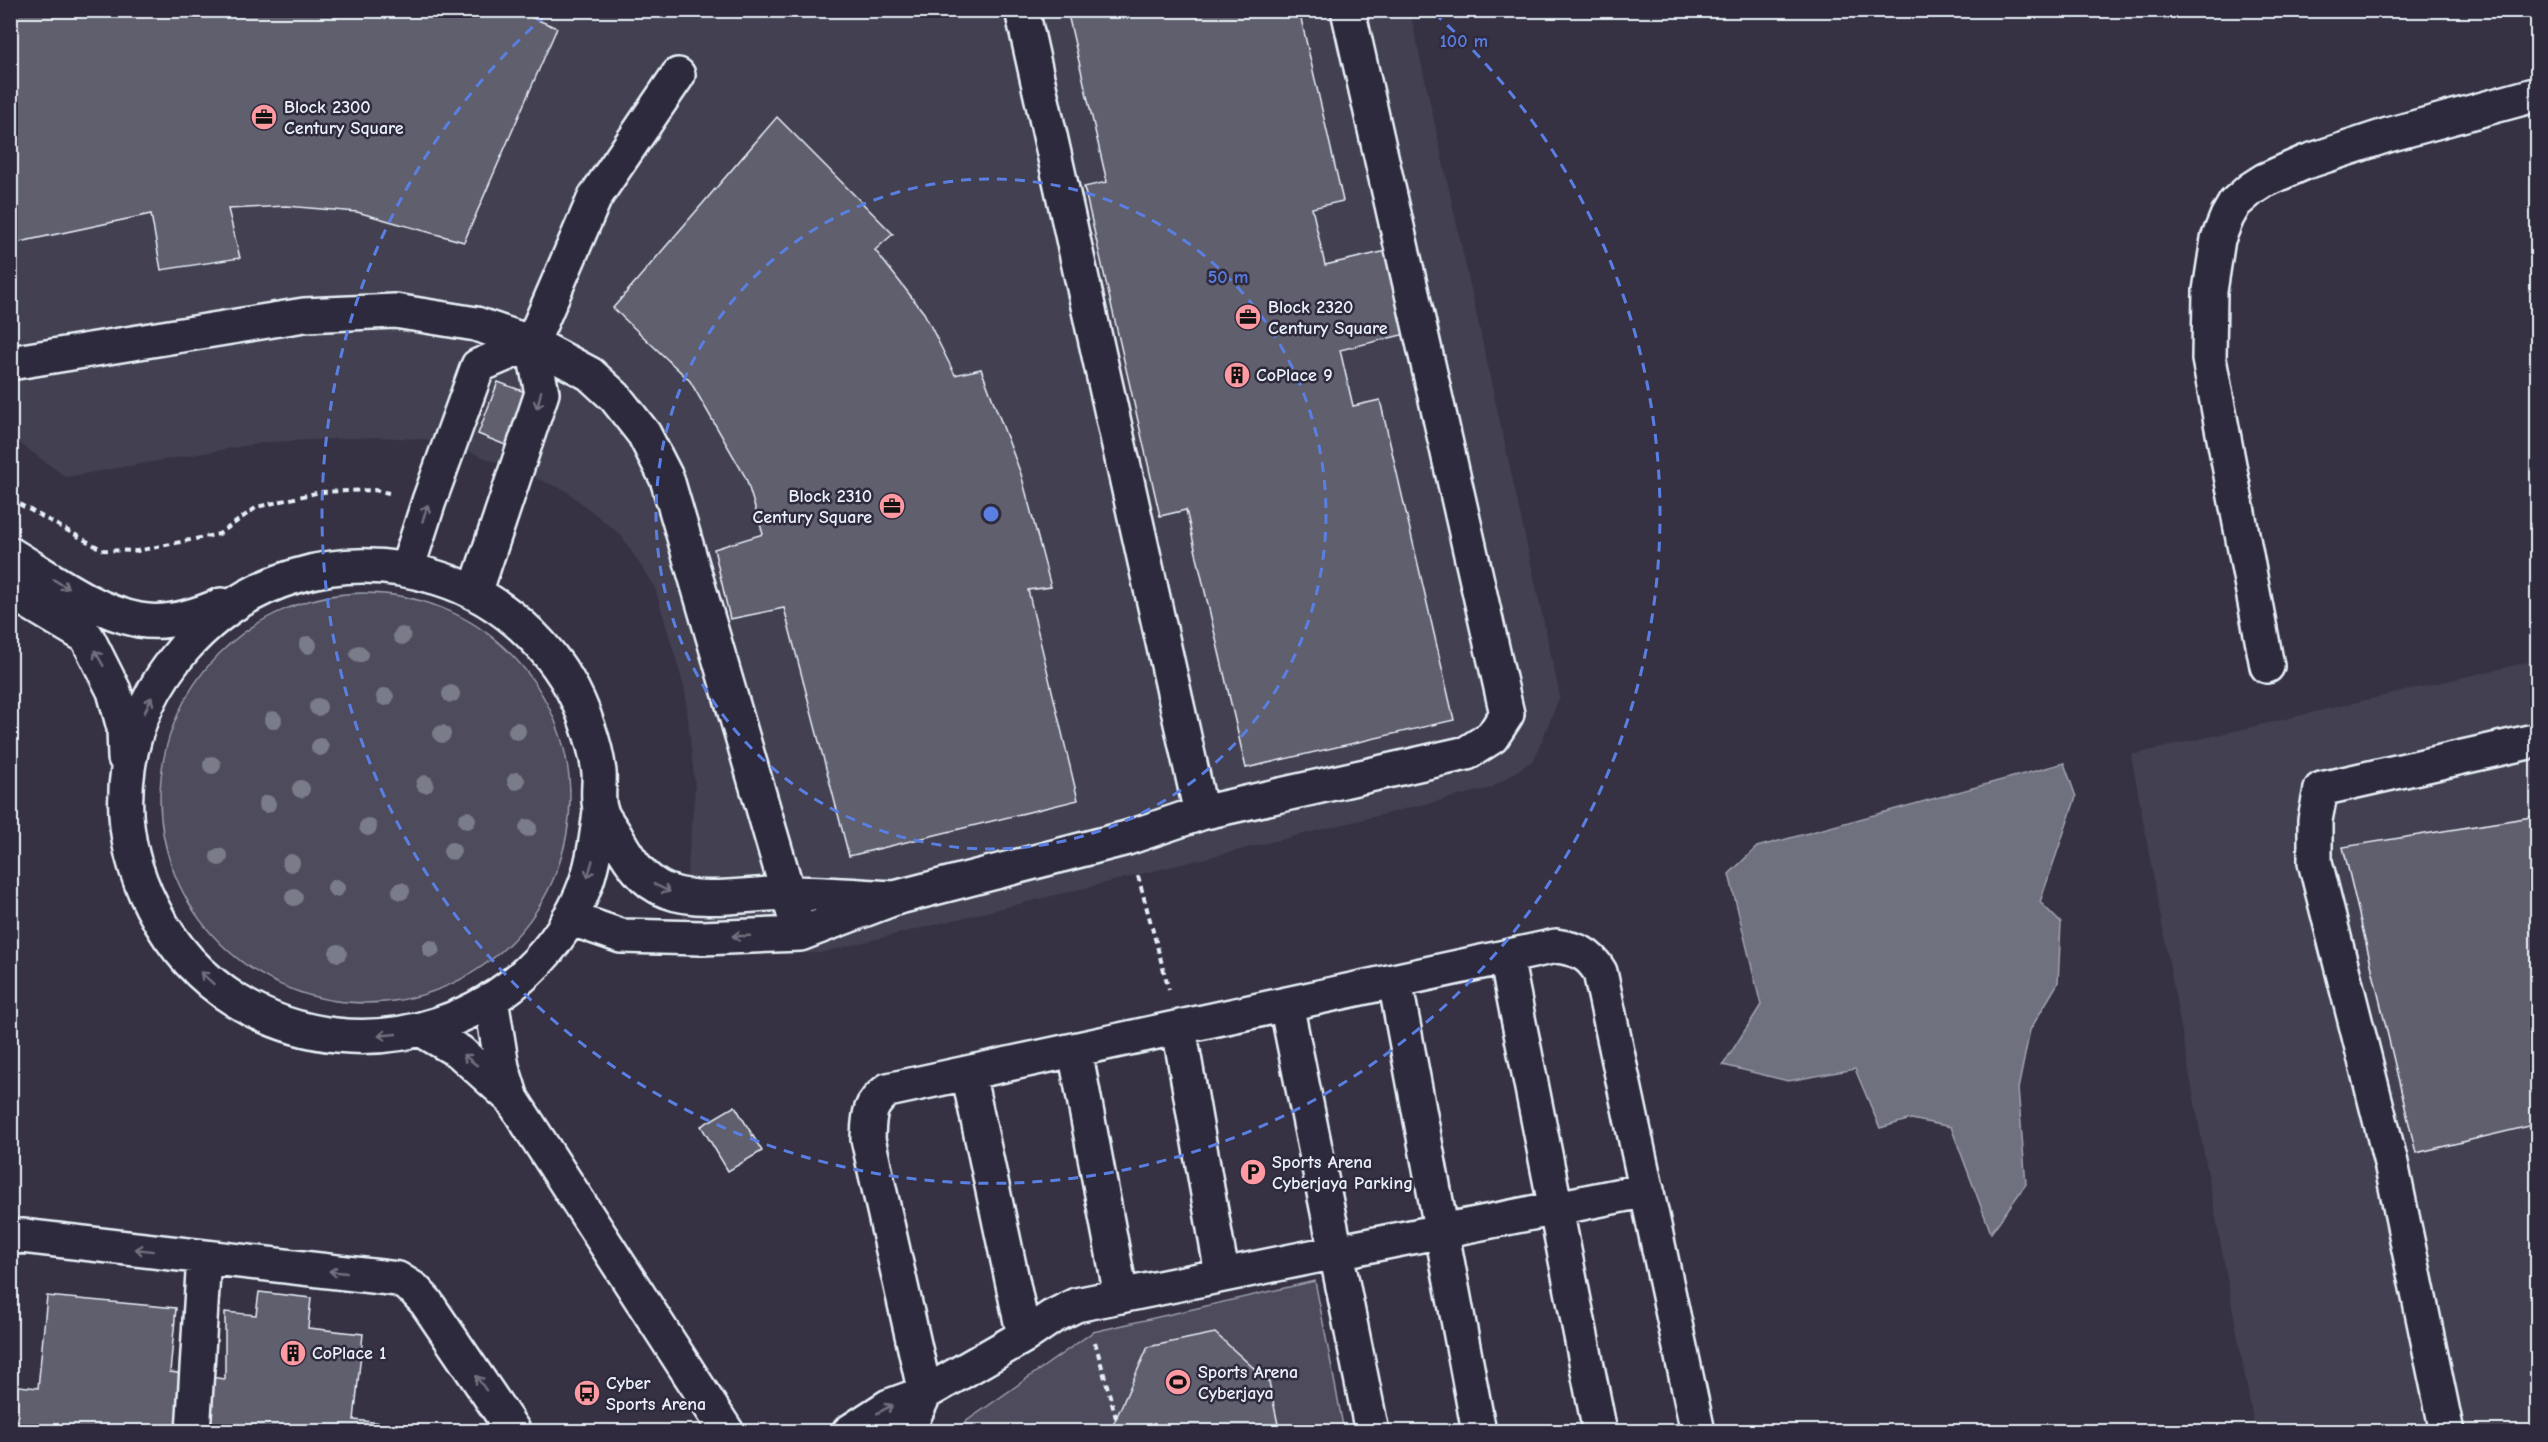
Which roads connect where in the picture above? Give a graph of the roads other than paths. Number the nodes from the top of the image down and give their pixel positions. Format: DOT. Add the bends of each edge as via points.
graph roads {
  1 [pos="1022,10"];
  2 [pos="1348,10"];
  3 [pos="678,75"];
  4 [pos="2538,94"];
  5 [pos="532,343"];
  6 [pos="10,363"];
  7 [pos="10,554"];
  8 [pos="407,569"];
  9 [pos="10,591"];
  10 [pos="254,592"];
  11 [pos="475,593"];
  12 [pos="2267,666"];
  13 [pos="2538,740"];
  14 [pos="600,811"];
  15 [pos="1201,813"];
  16 [pos="127,816"];
  17 [pos="789,893"];
  18 [pos="895,898"];
  19 [pos="569,918"];
  20 [pos="800,934"];
  21 [pos="1506,957"];
  22 [pos="1395,981"];
  23 [pos="491,999"];
  24 [pos="1286,1004"];
  25 [pos="1179,1028"];
  26 [pos="422,1030"];
  27 [pos="1075,1050"];
  28 [pos="968,1073"];
  29 [pos="512,1099"];
  30 [pos="1647,1190"];
  31 [pos="1556,1208"];
  32 [pos="1442,1231"];
  33 [pos="10,1238"];
  34 [pos="1336,1252"];
  35 [pos="204,1257"];
  36 [pos="1222,1274"];
  37 [pos="1121,1296"];
  38 [pos="1024,1336"];
  39 [pos="925,1393"];
  40 [pos="193,1431"];
  41 [pos="514,1431"];
  42 [pos="727,1431"];
  43 [pos="849,1431"];
  44 [pos="904,1431"];
  45 [pos="1372,1431"];
  46 [pos="1479,1431"];
  47 [pos="1600,1431"];
  48 [pos="1698,1431"];
  49 [pos="2447,1431"];
  1 -- 15 [label="street"];
  2 -- 15 [label="street" via="1507,714 1492,737 1467,753"];
  3 -- 5 [label="street" via="595,197"];
  4 -- 12 [label="street" via="2306,162 2251,189 2235,203 2227,217 2218,239 2210,291 2209,359"];
  5 -- 6 [label="street" via="476,324 395,311 304,315"];
  8 -- 5 [label="street, one-way" via="478,366"];
  5 -- 11 [label="street, one-way" via="542,393"];
  5 -- 17 [label="street" via="590,374 615,397 644,434 667,479"];
  7 -- 10 [label="street, one-way" via="95,604 140,620 197,615"];
  8 -- 10 [label="street" via="376,565 313,570"];
  8 -- 11 [label="street"];
  16 -- 9 [label="street, one-way" via="124,728 103,666 87,637"];
  16 -- 10 [label="street, one-way" via="135,739 148,703 167,669 221,613"];
  11 -- 14 [label="street" via="512,617 544,648 569,684 588,724 598,767"];
  13 -- 49 [label="street" via="2321,789 2315,820 2315,862 2391,1163"];
  14 -- 17 [label="street, one-way" via="627,858 646,879 664,891 691,897"];
  14 -- 19 [label="street, one-way" via="588,876"];
  15 -- 18 [label="street" via="1128,838"];
  26 -- 16 [label="street, one-way" via="346,1037 309,1031 273,1019 209,981 182,954 143,890 132,854"];
  17 -- 18 [label="street"];
  17 -- 20 [label="street"];
  18 -- 20 [label="street"];
  20 -- 19 [label="street, one-way" via="621,936"];
  19 -- 23 [label="street" via="547,950 521,977"];
  21 -- 22 [label="street"];
  21 -- 30 [label="street" via="1556,946 1574,948 1591,957 1600,972"];
  21 -- 31 [label="street"];
  22 -- 24 [label="street"];
  22 -- 32 [label="street"];
  23 -- 26 [label="street" via="458,1018"];
  23 -- 29 [label="street" via="502,1067"];
  24 -- 25 [label="street"];
  24 -- 34 [label="street"];
  25 -- 27 [label="street"];
  25 -- 36 [label="street"];
  29 -- 26 [label="street, one-way" via="460,1052"];
  27 -- 28 [label="street"];
  27 -- 37 [label="street"];
  28 -- 38 [label="street"];
  28 -- 39 [label="street" via="888,1090 869,1113 868,1139"];
  29 -- 42 [label="street"];
  30 -- 31 [label="street"];
  30 -- 48 [label="street"];
  31 -- 32 [label="street"];
  31 -- 47 [label="street"];
  32 -- 34 [label="street"];
  32 -- 46 [label="street"];
  35 -- 33 [label="street, one-way" via="22,1236"];
  34 -- 36 [label="street"];
  34 -- 45 [label="street"];
  35 -- 40 [label="street"];
  41 -- 35 [label="street, one-way" via="426,1302 398,1279"];
  36 -- 37 [label="street"];
  37 -- 38 [label="street" via="1076,1305"];
  38 -- 39 [label="street"];
  43 -- 39 [label="street, one-way" via="888,1406"];
  39 -- 44 [label="street"];
}
